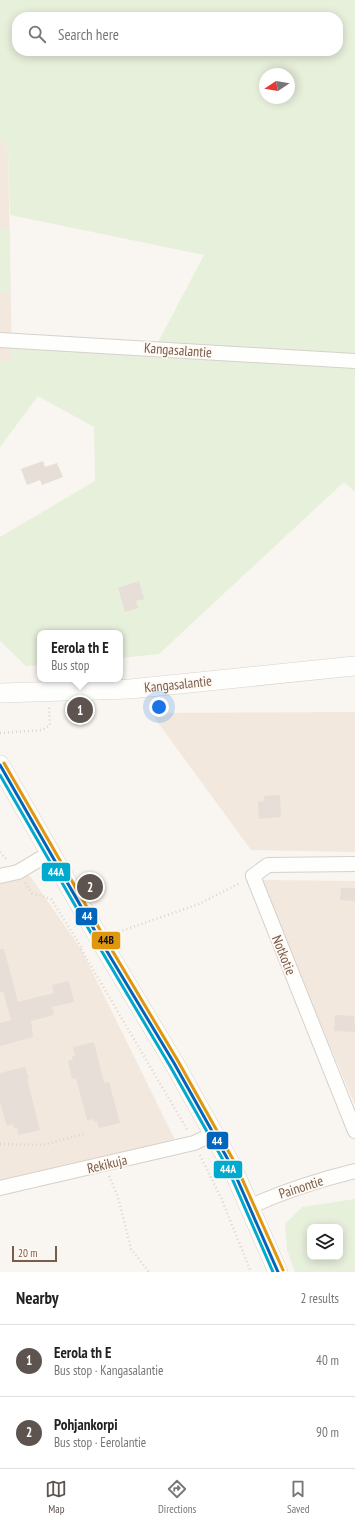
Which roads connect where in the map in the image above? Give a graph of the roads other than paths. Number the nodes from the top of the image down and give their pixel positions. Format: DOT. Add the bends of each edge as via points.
graph roads {
  1 [pos="0,340"];
  2 [pos="355,361"];
  3 [pos="355,666"];
  4 [pos="0,694"];
  5 [pos="0,765"];
  6 [pos="50,854"];
  7 [pos="355,864"];
  8 [pos="0,876"];
  9 [pos="355,1132"];
  10 [pos="213,1134"];
  11 [pos="355,1171"];
  12 [pos="0,1188"];
  13 [pos="249,1207"];
  14 [pos="278,1272"];
  1 -- 2 [label="street, Kangasalantie"];
  3 -- 4 [label="street, Kangasalantie" via="130,688"];
  5 -- 6 [label="street"];
  6 -- 8 [label="street" via="18,872"];
  6 -- 10 [label="street" via="174,1063"];
  7 -- 9 [label="street, Notkotie" via="268,865 253,876"];
  10 -- 12 [label="street, Rekikuja" via="194,1143"];
  10 -- 13 [label="street" via="231,1164"];
  11 -- 13 [label="street, Painontie" via="320,1180"];
  13 -- 14 [label="street"];
}
